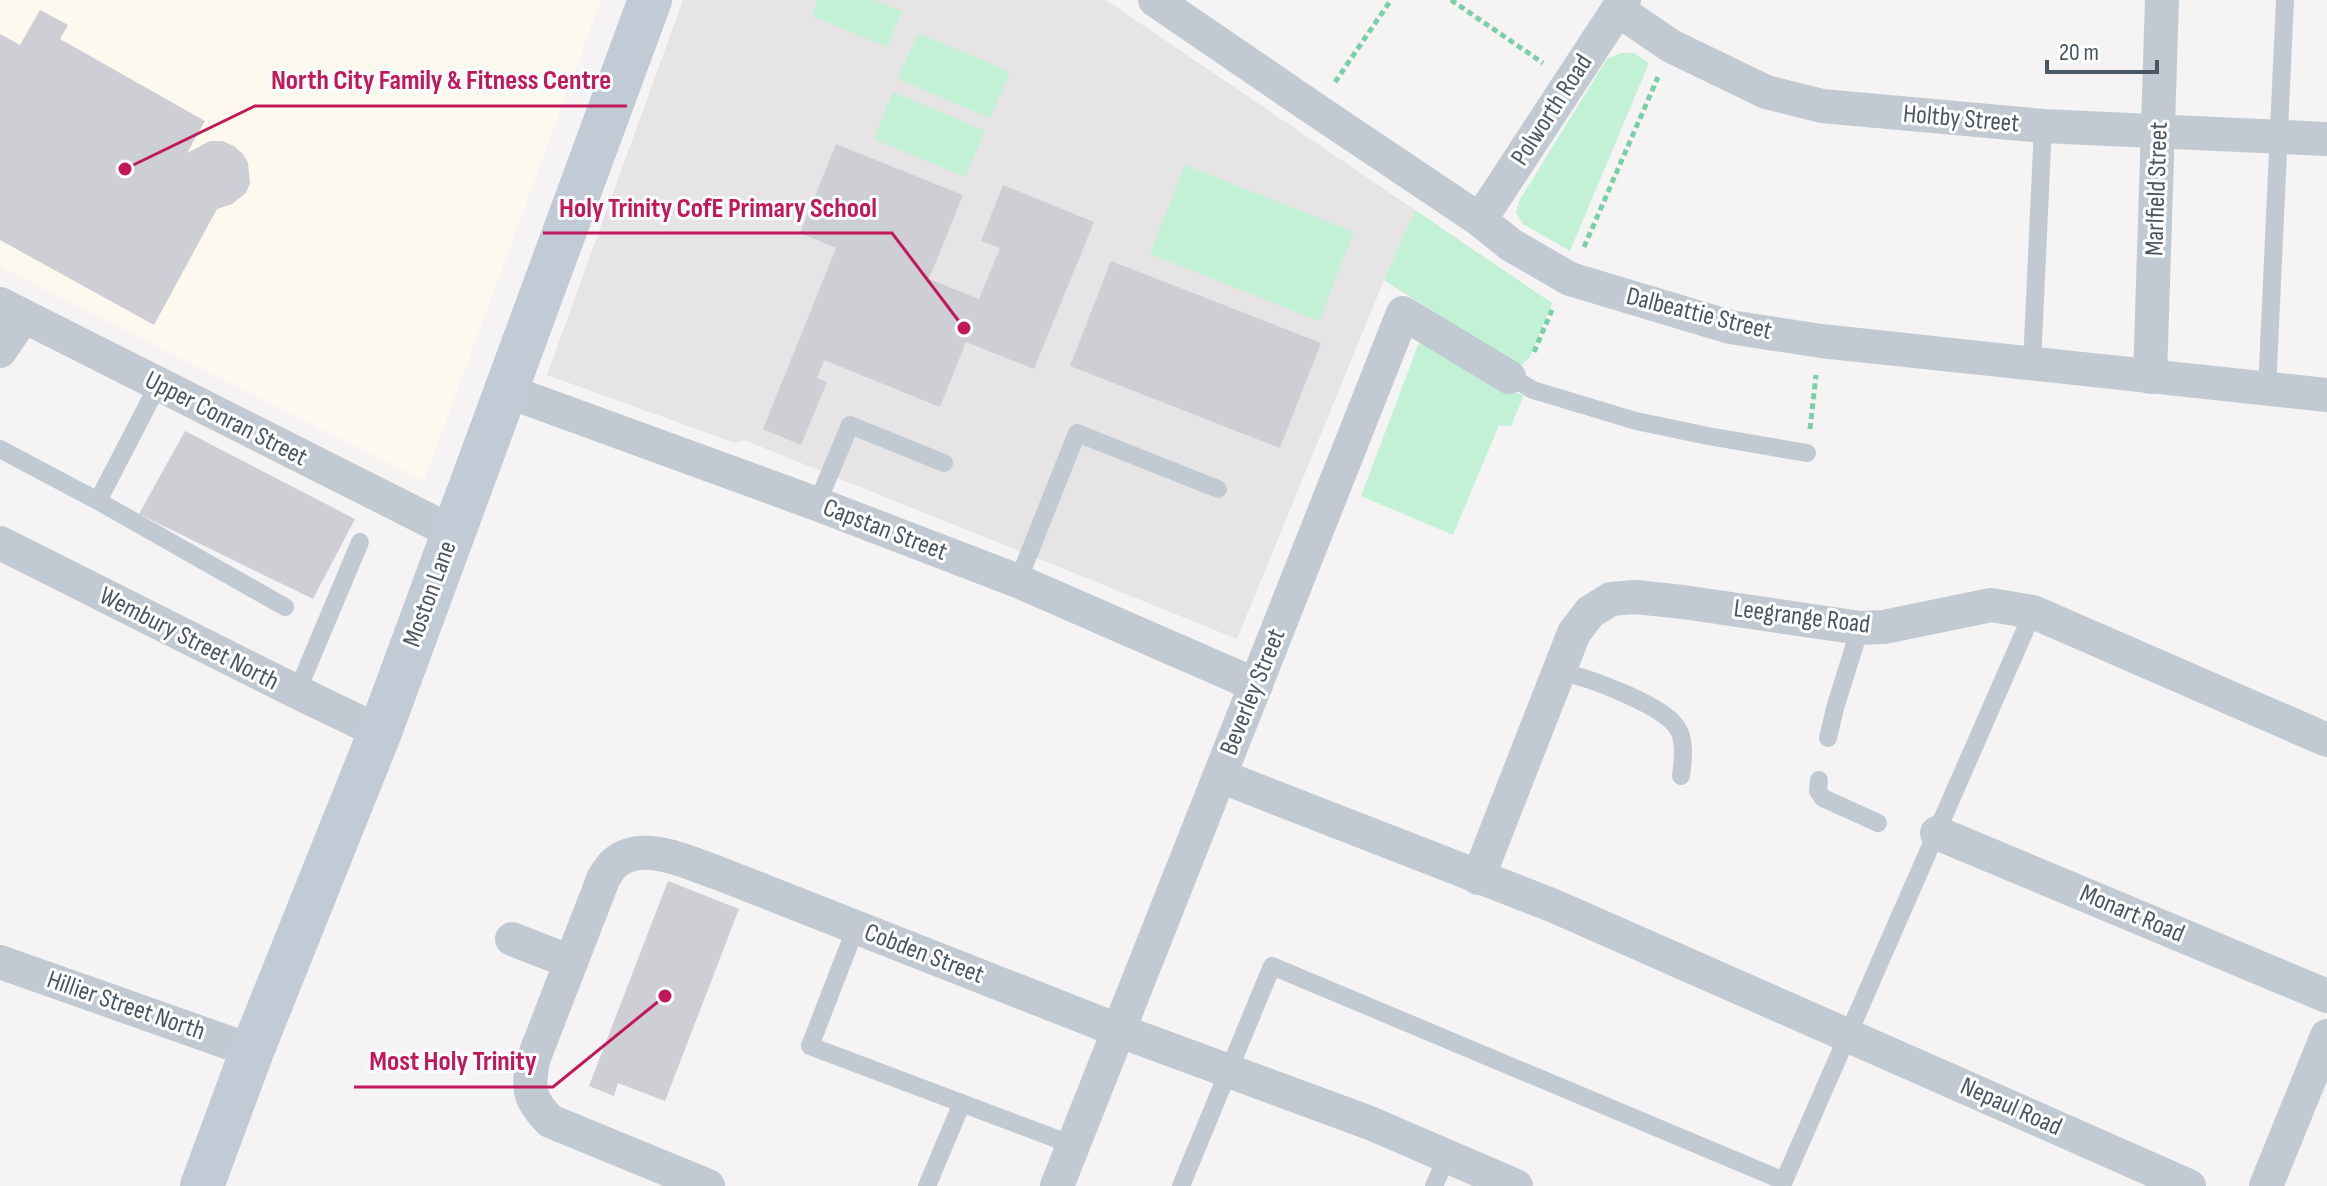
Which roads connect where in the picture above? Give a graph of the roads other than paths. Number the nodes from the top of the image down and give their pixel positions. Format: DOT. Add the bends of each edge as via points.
graph roads {
  1 [pos="650,0"];
  2 [pos="1155,0"];
  3 [pos="2162,0"];
  4 [pos="2285,0"];
  5 [pos="1621,5"];
  6 [pos="2043,126"];
  7 [pos="2159,131"];
  8 [pos="2279,137"];
  9 [pos="2327,139"];
  10 [pos="1480,220"];
  11 [pos="12,310"];
  12 [pos="0,351"];
  13 [pos="2032,364"];
  14 [pos="2150,377"];
  15 [pos="1515,380"];
  16 [pos="158,385"];
  17 [pos="2267,390"];
  18 [pos="507,391"];
  19 [pos="2327,395"];
  20 [pos="0,449"];
  21 [pos="1807,453"];
  22 [pos="944,463"];
  23 [pos="1218,489"];
  24 [pos="98,501"];
  25 [pos="817,504"];
  26 [pos="452,532"];
  27 [pos="360,542"];
  28 [pos="0,543"];
  29 [pos="1018,581"];
  30 [pos="285,607"];
  31 [pos="2033,612"];
  32 [pos="1860,628"];
  33 [pos="1561,672"];
  34 [pos="1256,685"];
  35 [pos="297,692"];
  36 [pos="380,732"];
  37 [pos="1828,738"];
  38 [pos="2327,740"];
  39 [pos="1220,776"];
  40 [pos="1681,776"];
  41 [pos="1819,780"];
  42 [pos="1878,823"];
  43 [pos="1937,833"];
  44 [pos="1478,878"];
  45 [pos="856,927"];
  46 [pos="512,939"];
  47 [pos="0,962"];
  48 [pos="571,962"];
  49 [pos="2327,996"];
  50 [pos="1120,1031"];
  51 [pos="1840,1032"];
  52 [pos="2327,1036"];
  53 [pos="252,1051"];
  54 [pos="1228,1071"];
  55 [pos="962,1103"];
  56 [pos="1073,1145"];
  57 [pos="1440,1171"];
  58 [pos="202,1186"];
  59 [pos="708,1186"];
  60 [pos="927,1186"];
  61 [pos="1057,1186"];
  62 [pos="1181,1186"];
  63 [pos="1516,1186"];
  64 [pos="2189,1186"];
  65 [pos="2266,1186"];
  1 -- 18 [label="street, Moston Lane"];
  2 -- 10 [label="street, Dalbeattie Street"];
  3 -- 7 [label="street, Marlfield Street"];
  4 -- 8 [label="lane"];
  5 -- 6 [label="street, Holtby Street" via="1671,46 1766,92 1822,106"];
  5 -- 10 [label="street, Polworth Road"];
  6 -- 7 [label="street, Holtby Street"];
  6 -- 13 [label="lane"];
  7 -- 8 [label="street, Holtby Street"];
  7 -- 14 [label="street, Marlfield Street"];
  8 -- 9 [label="street, Holtby Street"];
  8 -- 17 [label="lane"];
  10 -- 13 [label="street, Dalbeattie Street" via="1570,279 1730,327"];
  11 -- 12 [label="street"];
  11 -- 16 [label="street, Upper Conran Street"];
  13 -- 14 [label="street, Dalbeattie Street"];
  14 -- 17 [label="street, Dalbeattie Street"];
  15 -- 21 [label="lane" via="1636,421"];
  15 -- 34 [label="street, Beverley Street" via="1403,313"];
  16 -- 24 [label="lane"];
  16 -- 26 [label="street, Upper Conran Street"];
  17 -- 19 [label="street, Dalbeattie Street"];
  18 -- 25 [label="street, Capstan Street"];
  18 -- 26 [label="street, Moston Lane"];
  20 -- 24 [label="lane"];
  22 -- 25 [label="lane" via="850,425"];
  23 -- 29 [label="lane" via="1077,433"];
  24 -- 30 [label="lane"];
  25 -- 29 [label="street, Capstan Street"];
  26 -- 36 [label="street, Moston Lane"];
  27 -- 35 [label="lane"];
  28 -- 35 [label="street, Wembury Street North"];
  29 -- 34 [label="street, Capstan Street"];
  31 -- 32 [label="street, Leegrange Road" via="1991,605"];
  31 -- 38 [label="street, Leegrange Road"];
  31 -- 43 [label="lane"];
  32 -- 33 [label="street, Leegrange Road" via="1683,602 1611,599 1590,612 1574,633"];
  32 -- 37 [label="lane"];
  33 -- 40 [label="lane" via="1645,704 1676,726 1684,757"];
  33 -- 44 [label="street, Leegrange Road"];
  34 -- 39 [label="street, Beverley Street"];
  35 -- 36 [label="street, Wembury Street North"];
  36 -- 53 [label="street, Moston Lane"];
  39 -- 44 [label="street, Nepaul Road"];
  39 -- 50 [label="street, Beverley Street"];
  41 -- 42 [label="lane" via="1823,798"];
  43 -- 49 [label="street, Monart Road"];
  43 -- 51 [label="lane"];
  44 -- 51 [label="street, Nepaul Road"];
  45 -- 48 [label="street, Cobden Street" via="718,873 643,853 614,862 604,877"];
  45 -- 50 [label="street, Cobden Street"];
  45 -- 55 [label="lane" via="810,1046"];
  46 -- 48 [label="street"];
  47 -- 53 [label="street, Hillier Street North"];
  48 -- 59 [label="street, Cobden Street" via="533,1060 529,1084 536,1106 550,1121"];
  50 -- 54 [label="street, Cobden Street"];
  50 -- 56 [label="street, Beverley Street"];
  51 -- 54 [label="lane" via="1784,1181 1272,966"];
  51 -- 64 [label="street, Nepaul Road"];
  52 -- 65 [label="street"];
  53 -- 58 [label="street, Moston Lane"];
  54 -- 57 [label="street, Cobden Street" via="1370,1123"];
  54 -- 62 [label="lane"];
  55 -- 56 [label="lane"];
  55 -- 60 [label="lane"];
  56 -- 61 [label="street, Beverley Street"];
  57 -- 63 [label="street, Cobden Street"];
}
